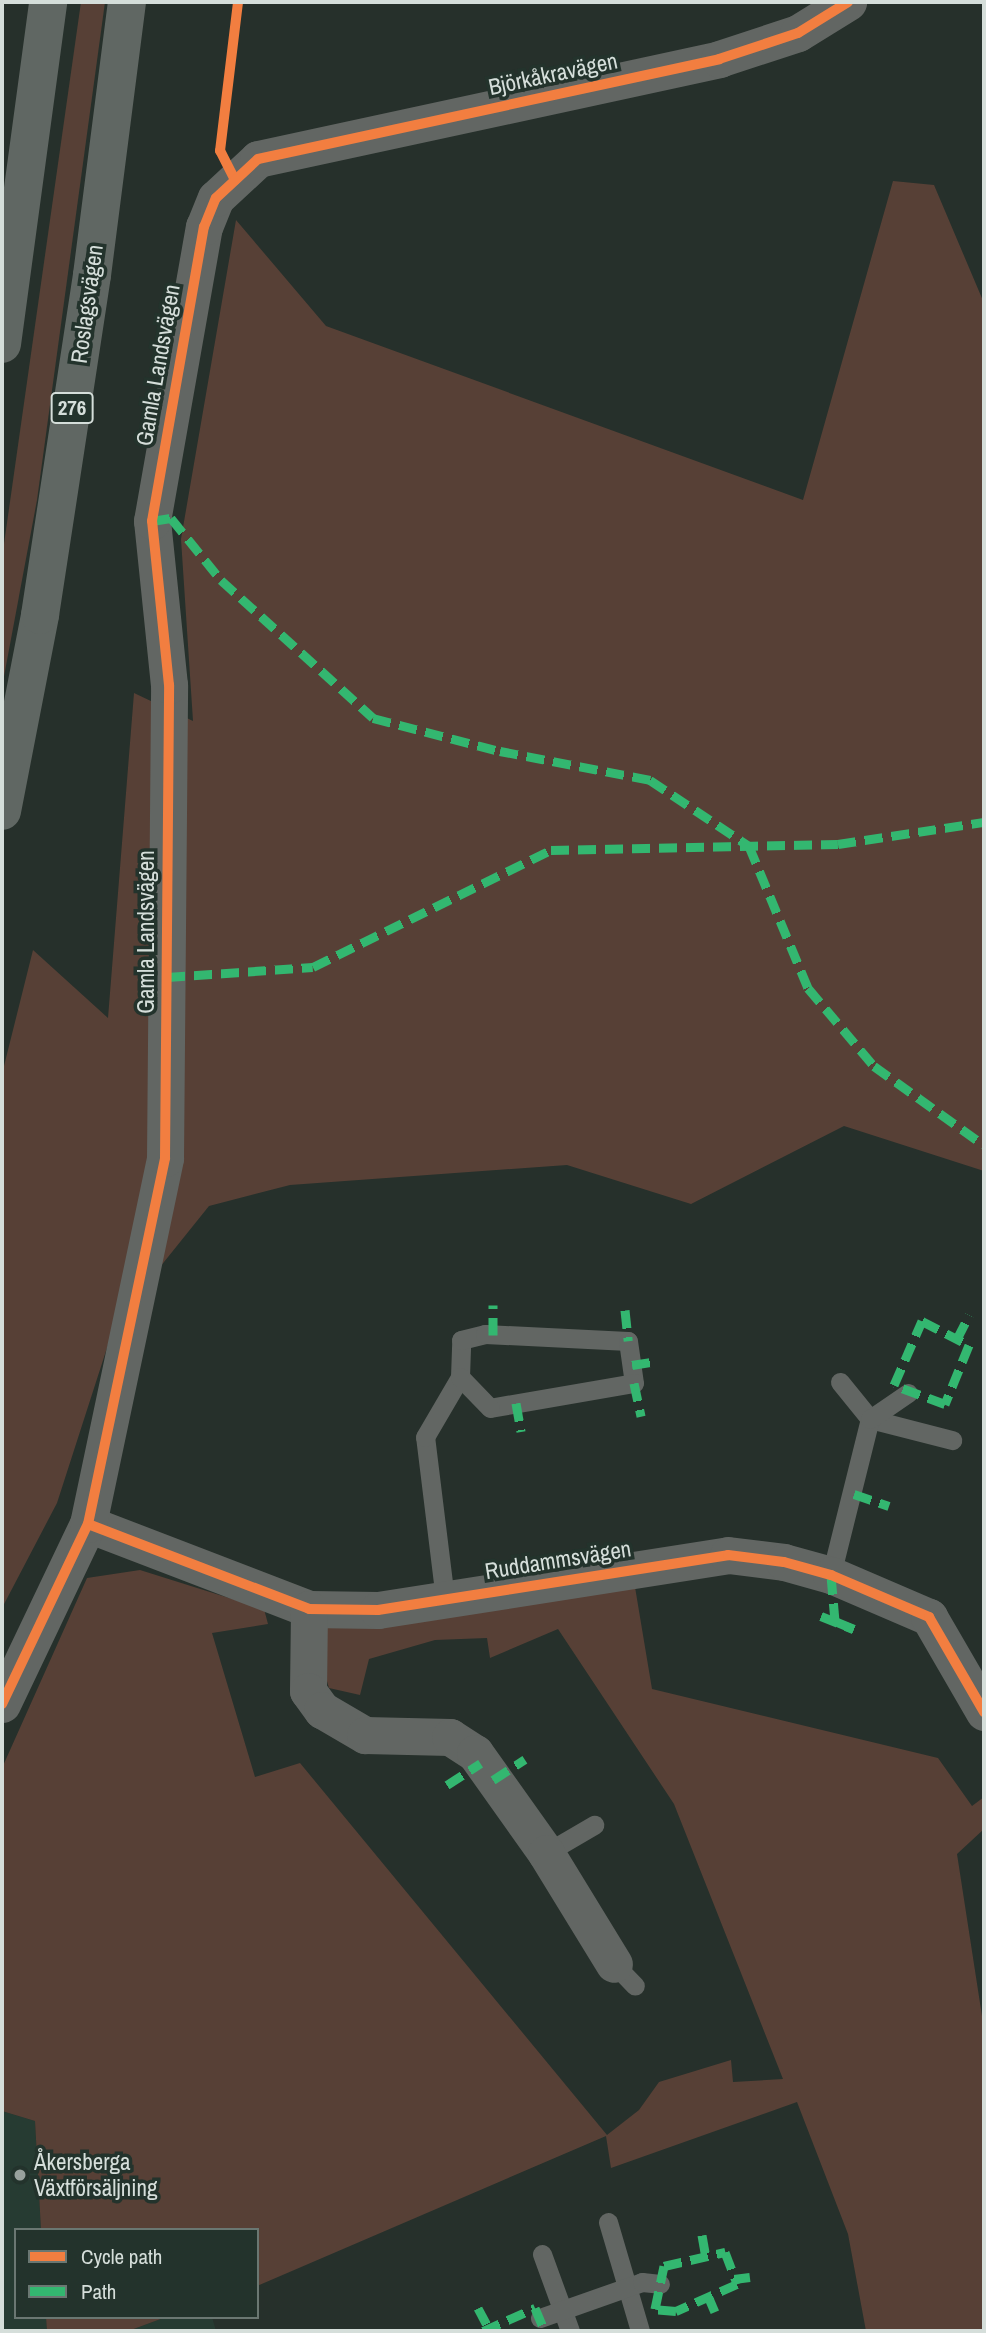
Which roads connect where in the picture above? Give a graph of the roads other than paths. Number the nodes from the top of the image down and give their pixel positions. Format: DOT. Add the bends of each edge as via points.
graph roads {
  1 [pos="48,2"];
  2 [pos="127,2"];
  3 [pos="848,2"];
  4 [pos="258,159"];
  5 [pos="2,344"];
  6 [pos="2,811"];
  7 [pos="460,1377"];
  8 [pos="840,1381"];
  9 [pos="908,1393"];
  10 [pos="870,1419"];
  11 [pos="952,1440"];
  12 [pos="88,1524"];
  13 [pos="831,1575"];
  14 [pos="445,1599"];
  15 [pos="309,1609"];
  16 [pos="2,1703"];
  17 [pos="984,1712"];
  18 [pos="594,1825"];
  19 [pos="545,1853"];
  20 [pos="625,1975"];
  21 [pos="608,2222"];
  22 [pos="542,2254"];
  23 [pos="660,2284"];
  24 [pos="626,2288"];
  25 [pos="562,2309"];
  26 [pos="540,2318"];
  27 [pos="570,2331"];
  28 [pos="640,2331"];
  1 -- 5 [label="main road"];
  2 -- 6 [label="main road, Roslagsvägen / 276" via="90,289 40,615"];
  3 -- 4 [label="street, Björkåkravägen" via="798,33 719,59"];
  4 -- 12 [label="street, Gamla Landsvägen" via="216,198 204,228 152,521 169,685 165,1158"];
  7 -- 7 [label="lane" via="461,1340 485,1334 628,1341 634,1383 489,1408"];
  7 -- 14 [label="lane" via="425,1437"];
  8 -- 10 [label="lane"];
  9 -- 10 [label="lane"];
  10 -- 11 [label="lane"];
  10 -- 13 [label="lane"];
  12 -- 15 [label="street, Ruddammsvägen"];
  12 -- 16 [label="street, Gamla Landsvägen"];
  13 -- 14 [label="street, Ruddammsvägen" via="785,1562 728,1555"];
  13 -- 17 [label="street, Ruddammsvägen" via="929,1616"];
  14 -- 15 [label="street, Ruddammsvägen" via="379,1609"];
  15 -- 19 [label="street" via="308,1691 322,1710 365,1735 450,1737 467,1748"];
  18 -- 19 [label="lane"];
  19 -- 20 [label="street"];
  21 -- 24 [label="lane"];
  22 -- 25 [label="lane"];
  23 -- 24 [label="lane" via="642,2282"];
  24 -- 25 [label="lane"];
  24 -- 28 [label="lane"];
  25 -- 26 [label="lane"];
  25 -- 27 [label="lane"];
}
